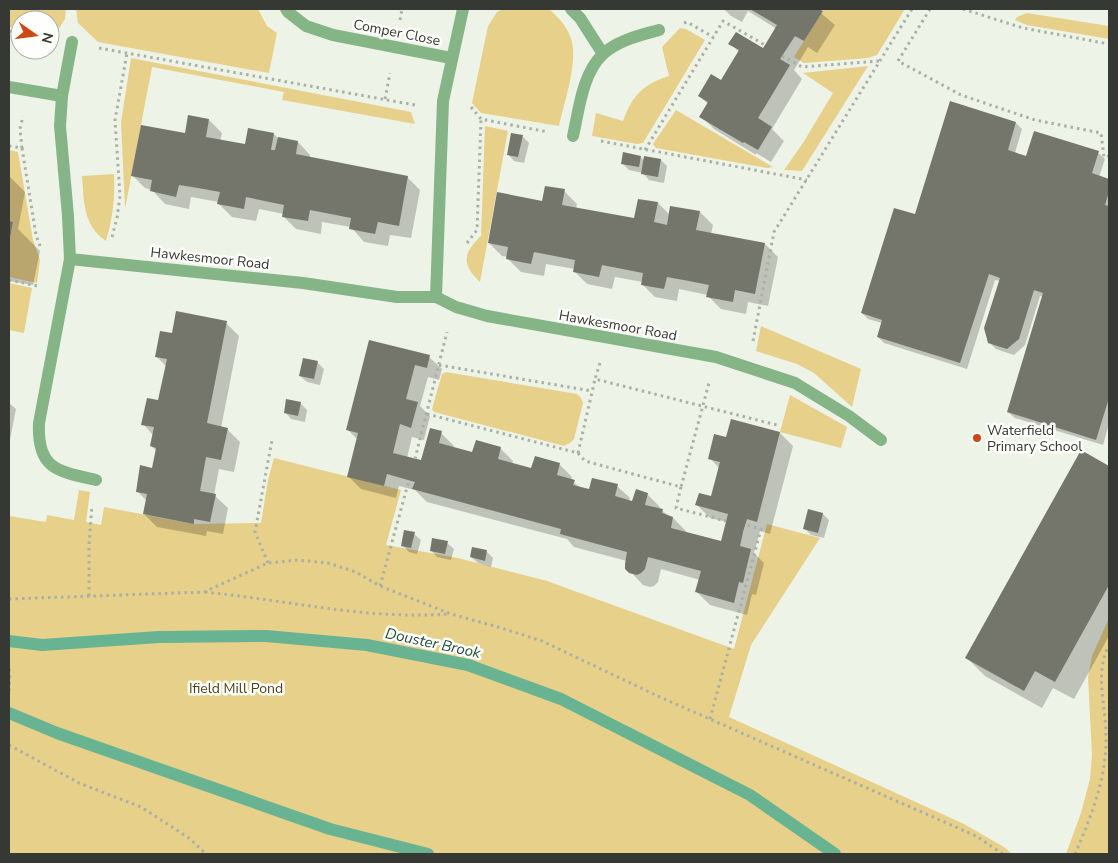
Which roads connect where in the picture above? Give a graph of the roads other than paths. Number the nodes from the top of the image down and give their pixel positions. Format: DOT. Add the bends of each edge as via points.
graph roads {
  1 [pos="286,9"];
  2 [pos="463,9"];
  3 [pos="572,9"];
  4 [pos="659,30"];
  5 [pos="72,42"];
  6 [pos="603,54"];
  7 [pos="451,58"];
  8 [pos="9,87"];
  9 [pos="62,96"];
  10 [pos="573,136"];
  11 [pos="70,259"];
  12 [pos="436,297"];
  13 [pos="881,440"];
  14 [pos="96,480"];
  1 -- 7 [label="street, Comper Close" via="306,26 333,35"];
  2 -- 7 [label="street"];
  3 -- 6 [label="street"];
  4 -- 6 [label="street" via="634,37"];
  5 -- 9 [label="street"];
  6 -- 10 [label="street" via="591,71 582,95"];
  7 -- 12 [label="street" via="443,101"];
  8 -- 9 [label="street"];
  9 -- 11 [label="street" via="60,126"];
  11 -- 12 [label="street, Hawkesmoor Road" via="397,296"];
  11 -- 14 [label="street" via="38,438 47,462 59,471"];
  12 -- 13 [label="street, Hawkesmoor Road" via="487,316 716,357 796,383 850,416"];
}
